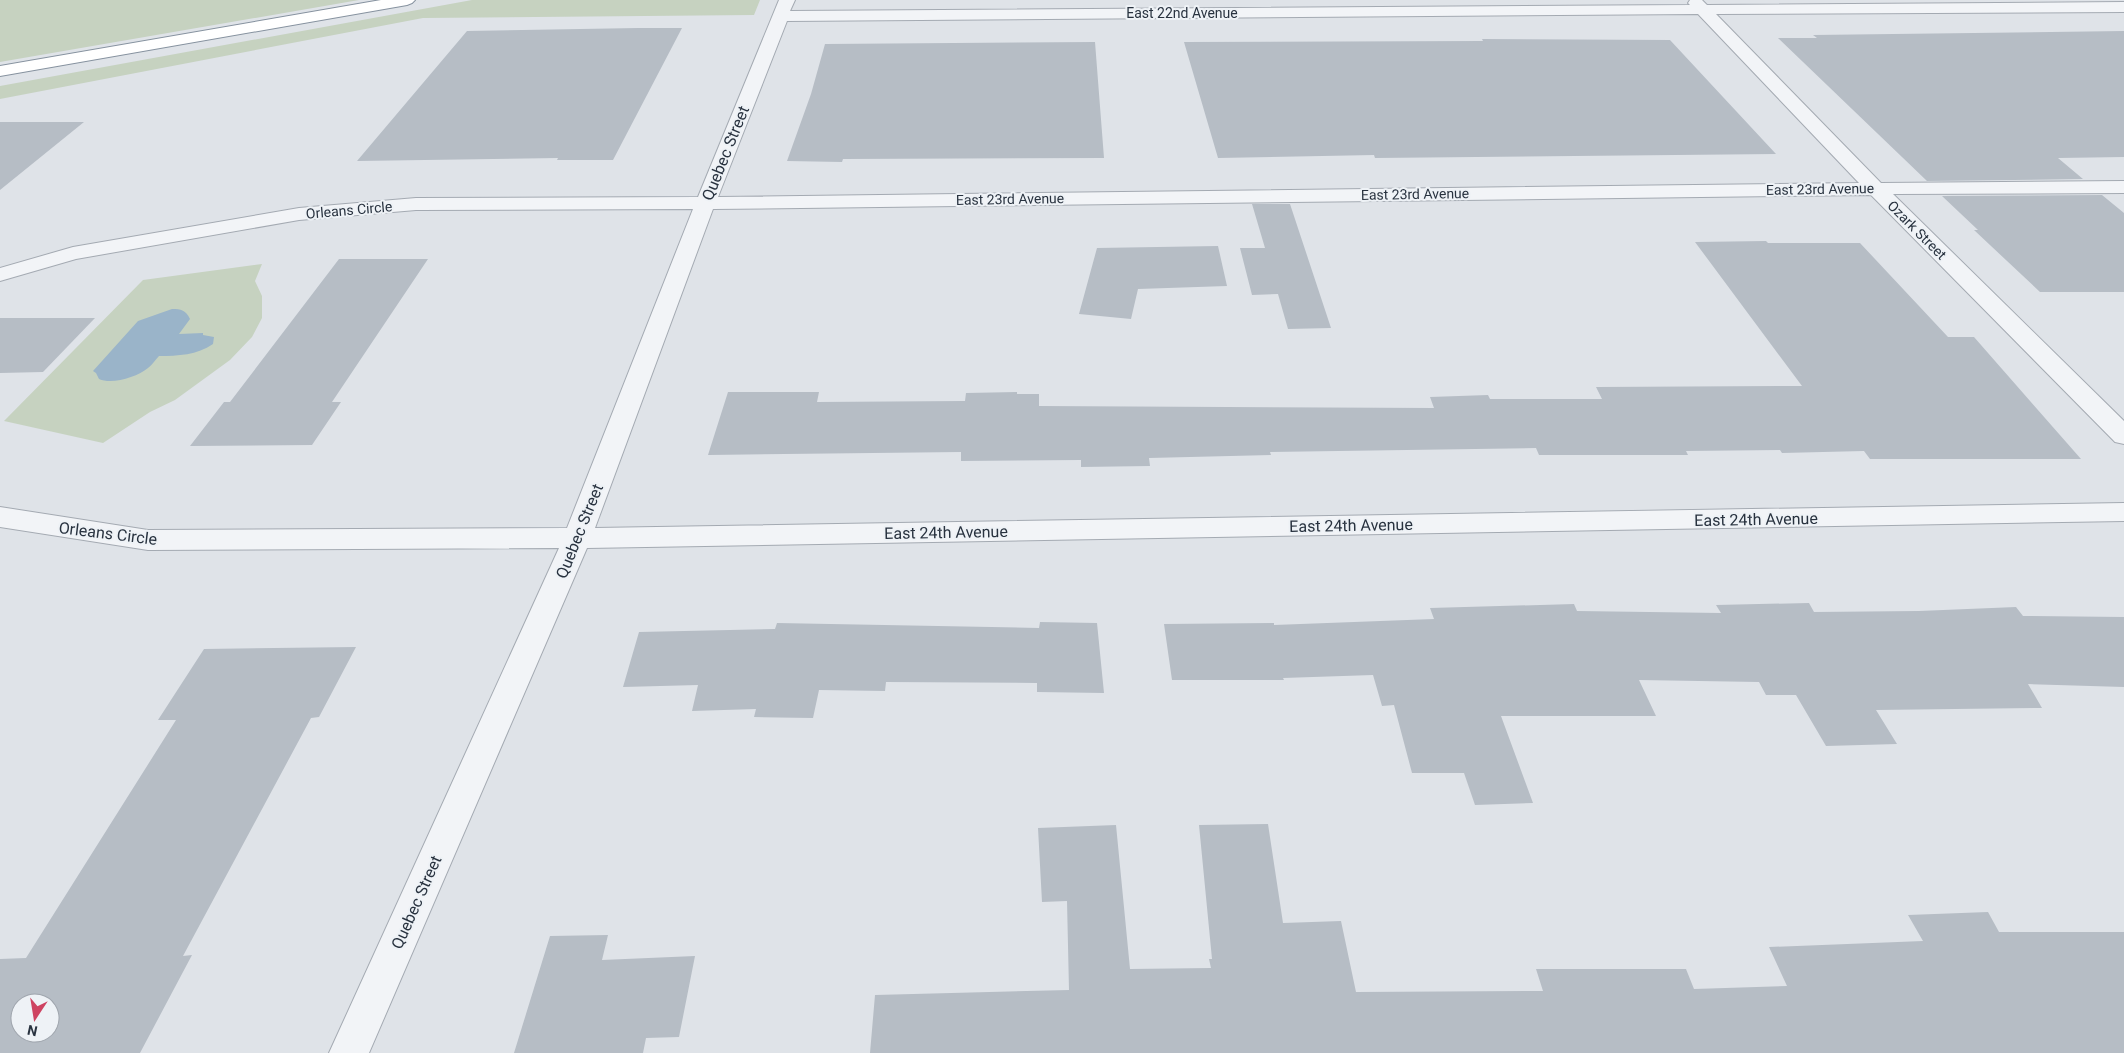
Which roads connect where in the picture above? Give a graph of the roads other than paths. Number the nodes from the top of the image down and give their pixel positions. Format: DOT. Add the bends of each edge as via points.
graph roads {
  1 [pos="406,0"];
  2 [pos="1698,5"];
  3 [pos="2124,7"];
  4 [pos="783,8"];
  5 [pos="0,71"];
  6 [pos="2124,187"];
  7 [pos="1875,188"];
  8 [pos="705,203"];
  9 [pos="0,275"];
  10 [pos="2124,436"];
  11 [pos="2124,512"];
  12 [pos="0,517"];
  13 [pos="578,538"];
  14 [pos="349,1053"];
  1 -- 5 [label="highway"];
  2 -- 3 [label="street, East 22nd Avenue"];
  2 -- 4 [label="street, East 22nd Avenue"];
  2 -- 7 [label="street, Ozark Street"];
  4 -- 8 [label="street, Quebec Street"];
  6 -- 7 [label="street, East 23rd Avenue"];
  7 -- 8 [label="street, East 23rd Avenue"];
  7 -- 10 [label="street, Ozark Street"];
  8 -- 9 [label="street, Orleans Circle" via="416,204 299,214 73,254"];
  8 -- 13 [label="street, Quebec Street"];
  11 -- 13 [label="street, East 24th Avenue"];
  12 -- 13 [label="street, Orleans Circle" via="148,540"];
  13 -- 14 [label="street, Quebec Street"];
}
